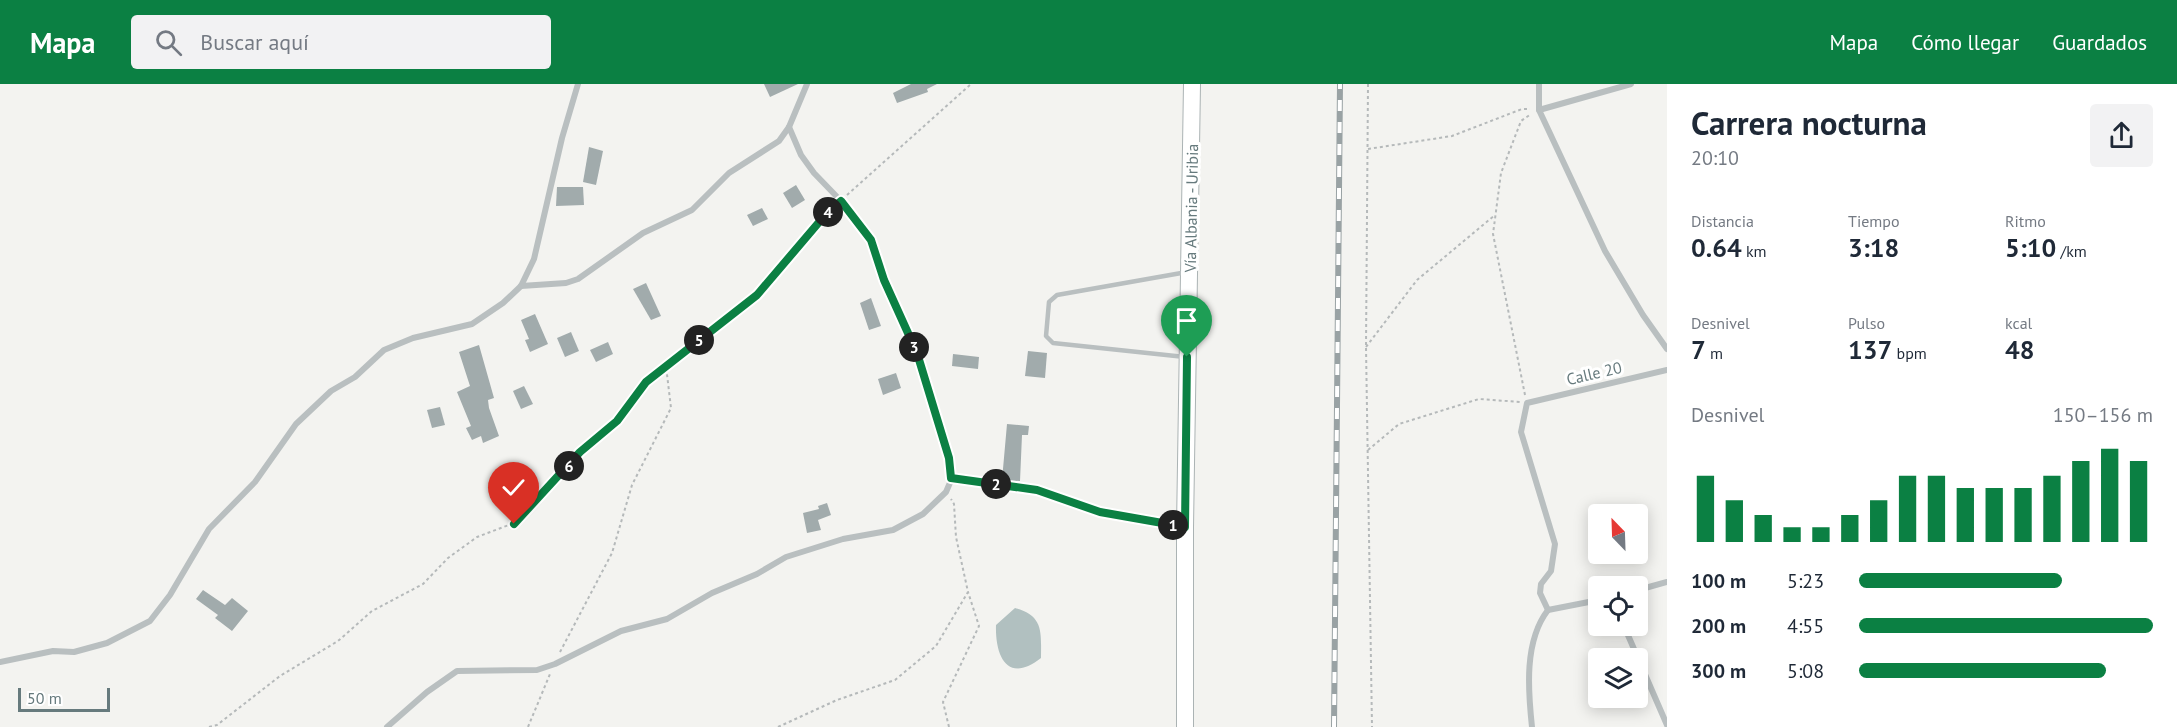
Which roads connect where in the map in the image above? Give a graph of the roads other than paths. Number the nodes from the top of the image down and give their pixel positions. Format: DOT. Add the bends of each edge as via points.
graph roads {
  1 [pos="578,84"];
  2 [pos="807,84"];
  3 [pos="1192,84"];
  4 [pos="1539,84"];
  5 [pos="1631,84"];
  6 [pos="1539,110"];
  7 [pos="789,127"];
  8 [pos="1190,271"];
  9 [pos="521,286"];
  10 [pos="1667,349"];
  11 [pos="1187,357"];
  12 [pos="1667,370"];
  13 [pos="951,478"];
  14 [pos="1185,527"];
  15 [pos="1667,582"];
  16 [pos="1648,587"];
  17 [pos="1588,602"];
  18 [pos="1548,610"];
  19 [pos="1628,636"];
  20 [pos="0,662"];
  21 [pos="1667,725"];
  22 [pos="387,727"];
  23 [pos="1185,727"];
  24 [pos="1532,727"];
  1 -- 9 [label="street" via="561,138 534,259"];
  2 -- 7 [label="street"];
  3 -- 8 [label="main road, Vía Albania - Uribia"];
  4 -- 6 [label="street"];
  5 -- 6 [label="street"];
  6 -- 10 [label="street" via="1605,251"];
  7 -- 9 [label="street" via="779,141 729,173 692,210 643,233 578,279"];
  7 -- 13 [label="street" via="814,173 871,240 884,280 917,353 949,458"];
  8 -- 11 [label="main road, Vía Albania - Uribia"];
  8 -- 11 [label="lane" via="1057,295 1049,302 1046,336 1053,343"];
  9 -- 20 [label="street" via="472,324 413,338 384,350 331,392 296,424 255,482 209,529 150,621 107,643 74,652 53,651"];
  11 -- 14 [label="main road, Vía Albania - Uribia"];
  12 -- 18 [label="street, Calle 20" via="1527,403 1521,432 1555,544 1555,559 1540,593"];
  13 -- 14 [label="street" via="1037,490 1100,512"];
  13 -- 22 [label="street" via="946,492 923,514 893,530 826,543 786,557 667,619 621,631 537,670 457,671"];
  14 -- 23 [label="main road, Vía Albania - Uribia"];
  15 -- 16 [label="street"];
  17 -- 18 [label="street"];
  18 -- 24 [label="street" via="1539,621 1534,638 1528,690"];
  19 -- 21 [label="street"];
}
